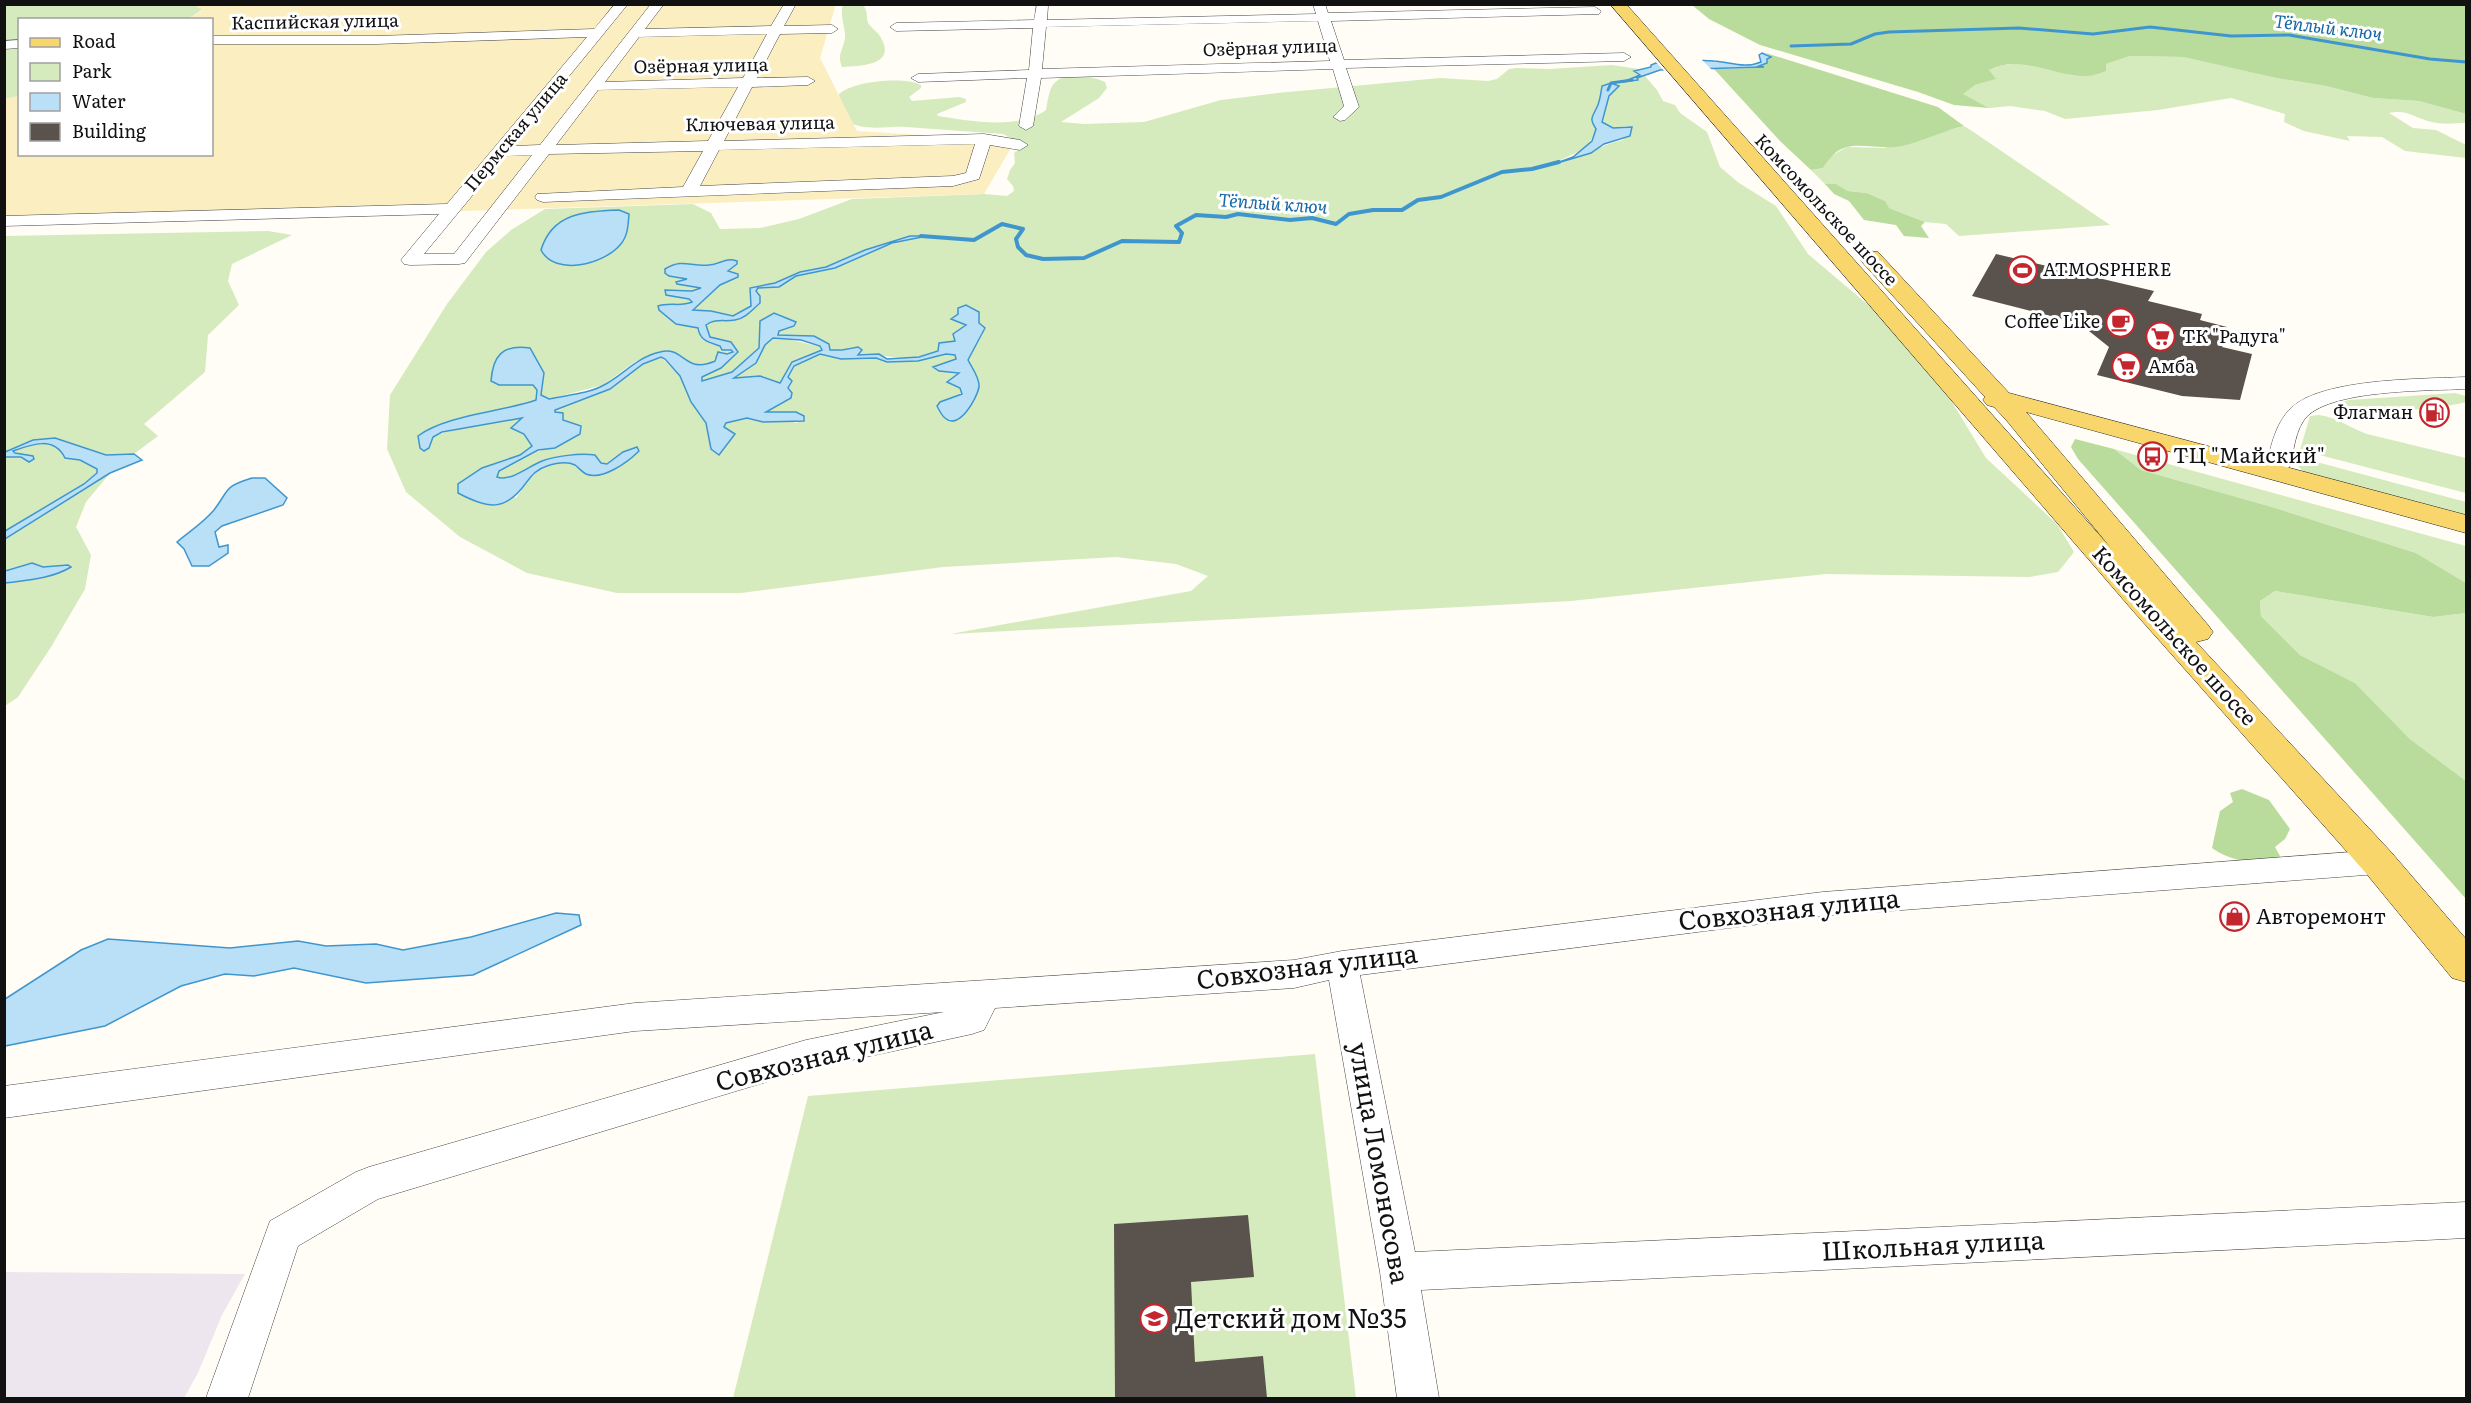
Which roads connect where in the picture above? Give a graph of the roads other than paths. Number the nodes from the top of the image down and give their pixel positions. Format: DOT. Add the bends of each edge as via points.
graph roads {
  1 [pos="622,4"];
  2 [pos="658,4"];
  3 [pos="790,4"];
  4 [pos="1042,4"];
  5 [pos="1617,4"];
  6 [pos="1636,4"];
  7 [pos="1321,11"];
  8 [pos="1590,11"];
  9 [pos="1039,22"];
  10 [pos="896,27"];
  11 [pos="832,29"];
  12 [pos="776,30"];
  13 [pos="599,33"];
  14 [pos="637,33"];
  15 [pos="213,40"];
  16 [pos="1624,57"];
  17 [pos="1337,64"];
  18 [pos="1035,74"];
  19 [pos="918,78"];
  20 [pos="808,81"];
  21 [pos="747,82"];
  22 [pos="595,86"];
  23 [pos="1706,89"];
  24 [pos="1340,117"];
  25 [pos="1026,126"];
  26 [pos="984,140"];
  27 [pos="715,144"];
  28 [pos="1020,144"];
  29 [pos="545,150"];
  30 [pos="500,151"];
  31 [pos="1776,155"];
  32 [pos="689,191"];
  33 [pos="543,197"];
  34 [pos="452,209"];
  35 [pos="4,221"];
  36 [pos="1860,247"];
  37 [pos="2466,383"];
  38 [pos="1996,408"];
  39 [pos="2274,478"];
  40 [pos="2466,524"];
  41 [pos="2466,537"];
  42 [pos="2159,603"];
  43 [pos="2378,862"];
  44 [pos="1342,964"];
  45 [pos="2466,966"];
  46 [pos="985,995"];
  47 [pos="4,1102"];
  48 [pos="2466,1221"];
  49 [pos="1399,1272"];
  50 [pos="227,1398"];
  51 [pos="1418,1398"];
  1 -- 13 [label="street, Пермская улица"];
  2 -- 14 [label="street"];
  3 -- 12 [label="street"];
  4 -- 9 [label="street"];
  5 -- 23 [label="main road, Комсомольское шоссе" via="1650,43"];
  6 -- 23 [label="main road, Комсомольское шоссе"];
  7 -- 8 [label="street"];
  7 -- 9 [label="street"];
  7 -- 17 [label="street"];
  9 -- 10 [label="street"];
  9 -- 18 [label="street"];
  11 -- 12 [label="street"];
  12 -- 14 [label="street"];
  12 -- 21 [label="street"];
  13 -- 15 [label="street, Каспийская улица"];
  13 -- 30 [label="street, Пермская улица"];
  14 -- 22 [label="street"];
  16 -- 17 [label="street, Озёрная улица"];
  17 -- 18 [label="street, Озёрная улица"];
  17 -- 24 [label="street" via="1352,107"];
  18 -- 19 [label="street, Озёрная улица"];
  18 -- 25 [label="street"];
  20 -- 21 [label="street, Озёрная улица"];
  21 -- 22 [label="street, Озёрная улица"];
  21 -- 27 [label="street"];
  22 -- 29 [label="street"];
  23 -- 31 [label="main road, Комсомольское шоссе"];
  23 -- 38 [label="main road, Комсомольское шоссе"];
  26 -- 27 [label="street, Ключевая улица"];
  26 -- 28 [label="street, Ключевая улица"];
  26 -- 32 [label="street" via="974,176 966,179"];
  27 -- 29 [label="street, Ключевая улица"];
  27 -- 32 [label="street"];
  29 -- 30 [label="street, Ключевая улица"];
  29 -- 34 [label="street, Пермская улица" via="459,259 410,260"];
  30 -- 34 [label="street, Пермская улица"];
  32 -- 33 [label="street"];
  34 -- 35 [label="street"];
  36 -- 38 [label="main road, Комсомольское шоссе"];
  37 -- 39 [label="street" via="2337,394 2317,402 2300,411 2287,429"];
  38 -- 39 [label="main road"];
  38 -- 42 [label="main road, Комсомольское шоссе"];
  38 -- 42 [label="main road, Комсомольское шоссе"];
  39 -- 40 [label="main road"];
  39 -- 41 [label="main road"];
  42 -- 43 [label="main road, Комсомольское шоссе"];
  43 -- 44 [label="street, Совхозная улица" via="1823,904"];
  43 -- 45 [label="main road, Комсомольское шоссе"];
  44 -- 46 [label="street, Совхозная улица" via="1294,974"];
  44 -- 49 [label="street, улица Ломоносова"];
  46 -- 47 [label="street" via="635,1017"];
  46 -- 50 [label="street, Совхозная улица" via="972,1020 806,1056 369,1184 283,1234"];
  48 -- 49 [label="street, Школьная улица"];
  49 -- 51 [label="street, улица Ломоносова"];
}
